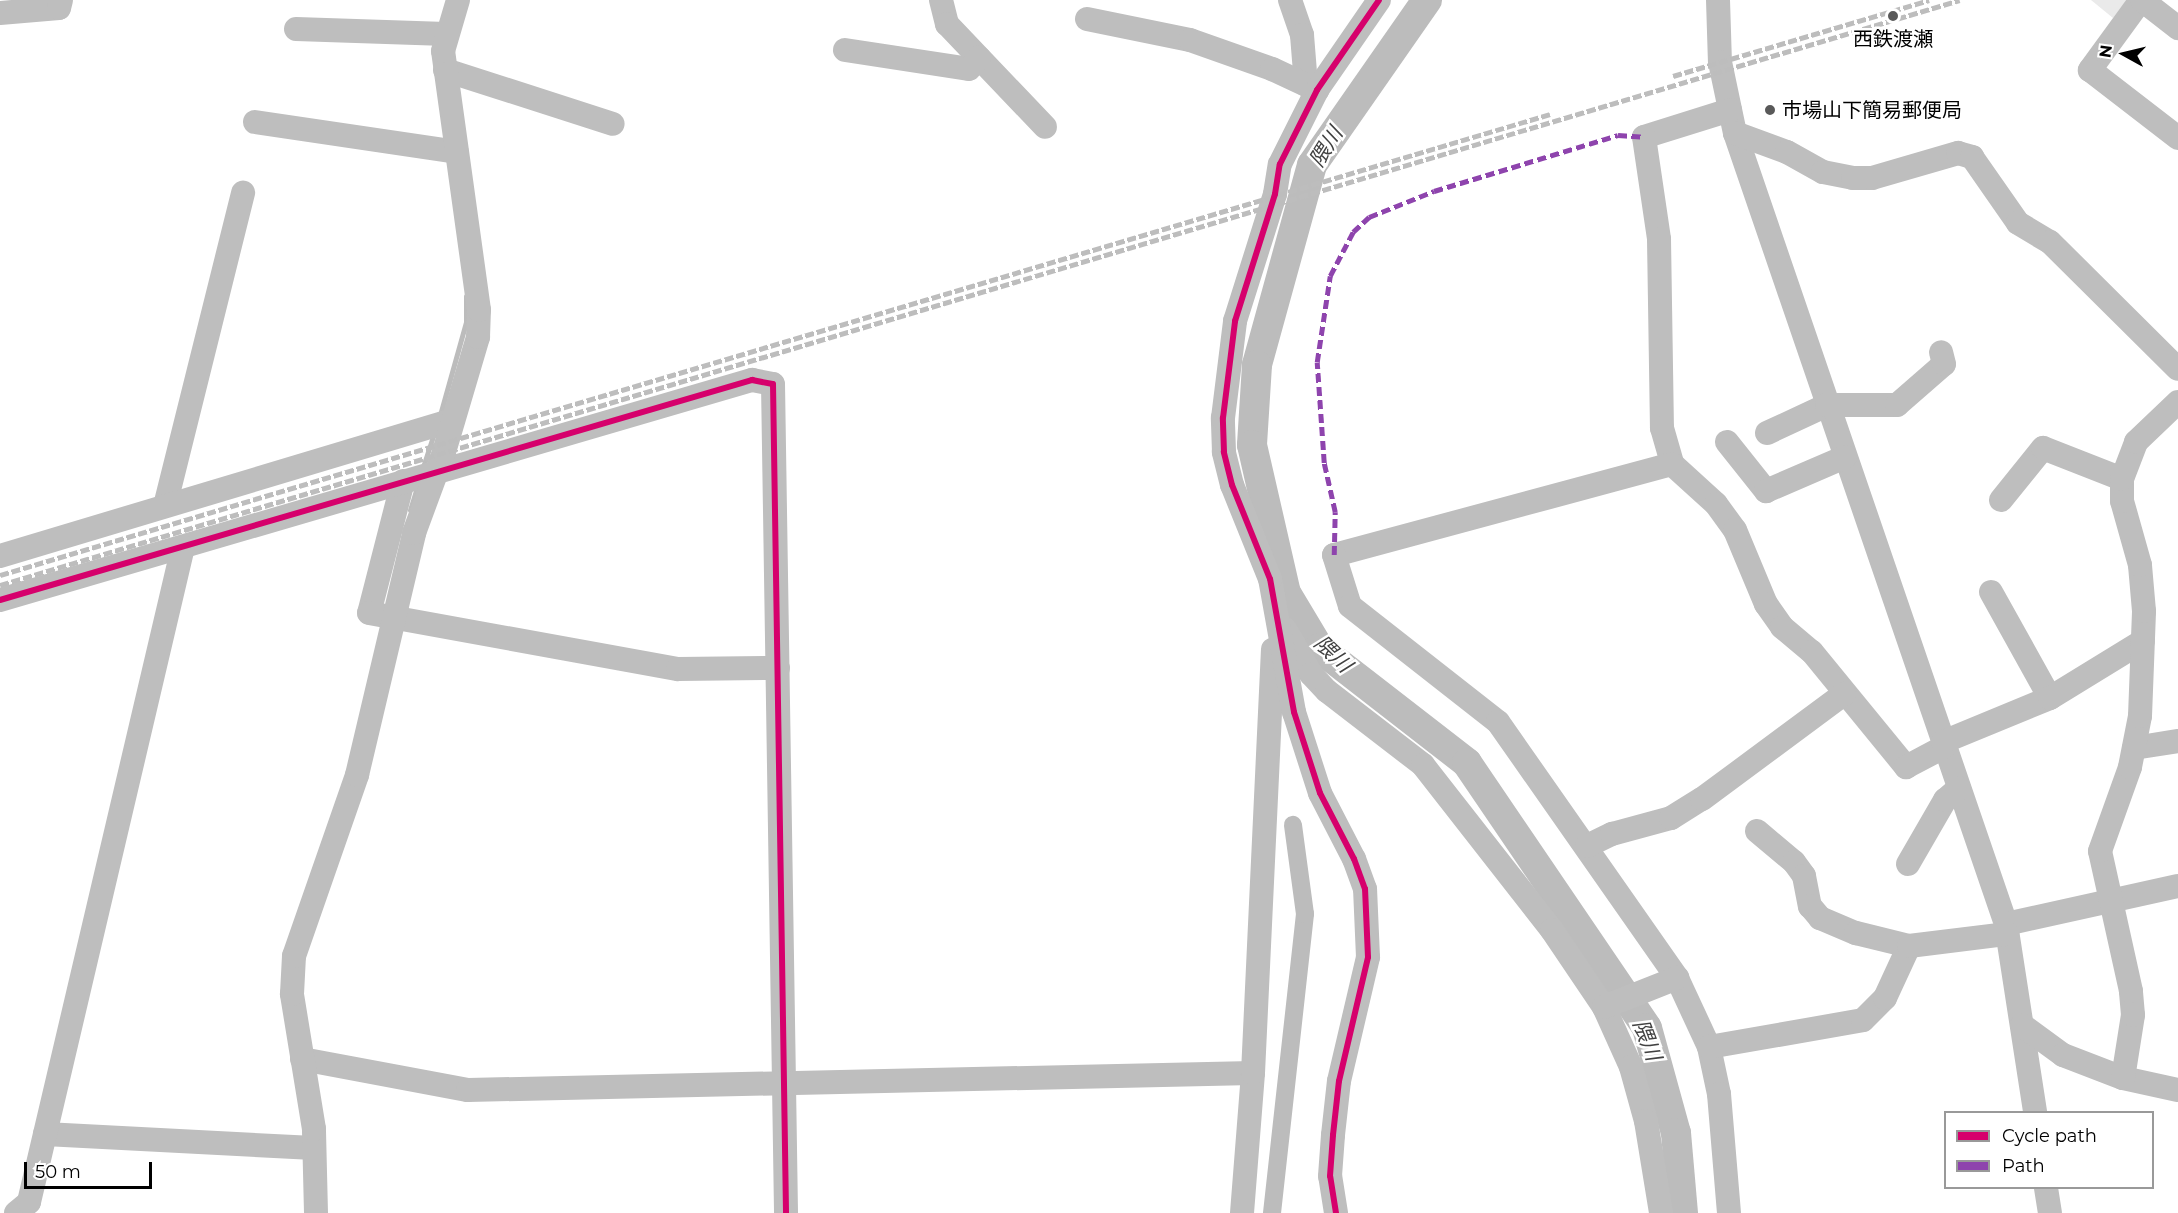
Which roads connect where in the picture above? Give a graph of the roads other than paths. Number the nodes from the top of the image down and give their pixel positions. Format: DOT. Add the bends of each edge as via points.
graph roads {
  1 [pos="61,0"];
  2 [pos="458,0"];
  3 [pos="941,0"];
  4 [pos="1290,0"];
  5 [pos="1379,0"];
  6 [pos="1718,0"];
  7 [pos="2142,0"];
  8 [pos="0,13"];
  9 [pos="448,19"];
  10 [pos="1087,19"];
  11 [pos="2178,28"];
  12 [pos="297,29"];
  13 [pos="845,50"];
  14 [pos="979,58"];
  15 [pos="445,70"];
  16 [pos="1312,87"];
  17 [pos="255,122"];
  18 [pos="1733,122"];
  19 [pos="613,124"];
  20 [pos="1045,127"];
  21 [pos="2178,138"];
  22 [pos="457,152"];
  23 [pos="243,193"];
  24 [pos="1941,352"];
  25 [pos="2178,369"];
  26 [pos="2178,402"];
  27 [pos="1827,405"];
  28 [pos="453,420"];
  29 [pos="1767,433"];
  30 [pos="1727,442"];
  31 [pos="1845,457"];
  32 [pos="1672,464"];
  33 [pos="436,472"];
  34 [pos="2122,479"];
  35 [pos="404,481"];
  36 [pos="2001,500"];
  37 [pos="165,506"];
  38 [pos="183,547"];
  39 [pos="0,556"];
  40 [pos="1991,591"];
  41 [pos="0,600"];
  42 [pos="1276,614"];
  43 [pos="393,620"];
  44 [pos="2143,641"];
  45 [pos="778,668"];
  46 [pos="1844,694"];
  47 [pos="2050,698"];
  48 [pos="2178,741"];
  49 [pos="1943,745"];
  50 [pos="2134,748"];
  51 [pos="1959,788"];
  52 [pos="1757,831"];
  53 [pos="1587,846"];
  54 [pos="1908,864"];
  55 [pos="2178,886"];
  56 [pos="2109,900"];
  57 [pos="2007,929"];
  58 [pos="1909,946"];
  59 [pos="1677,978"];
  60 [pos="1611,1005"];
  61 [pos="2022,1025"];
  62 [pos="1709,1047"];
  63 [pos="302,1059"];
  64 [pos="1253,1073"];
  65 [pos="2123,1078"];
  66 [pos="784,1084"];
  67 [pos="2178,1090"];
  68 [pos="2035,1111"];
  69 [pos="45,1134"];
  70 [pos="314,1148"];
  71 [pos="2046,1189"];
  72 [pos="16,1213"];
  73 [pos="316,1213"];
  74 [pos="786,1213"];
  75 [pos="1242,1213"];
  76 [pos="1336,1213"];
  77 [pos="1661,1213"];
  78 [pos="1729,1213"];
  79 [pos="2049,1213"];
  1 -- 8 [label="street" via="59,8"];
  2 -- 9 [label="street"];
  3 -- 14 [label="street" via="946,24"];
  4 -- 16 [label="street" via="1302,35"];
  5 -- 16 [label="street"];
  6 -- 18 [label="street" via="1720,62"];
  7 -- 11 [label="street"];
  7 -- 21 [label="street" via="2090,70"];
  9 -- 12 [label="street"];
  9 -- 15 [label="street" via="442,51"];
  10 -- 16 [label="street" via="1190,40"];
  13 -- 14 [label="street" via="969,69"];
  14 -- 20 [label="street"];
  15 -- 19 [label="street"];
  15 -- 22 [label="street"];
  16 -- 42 [label="street" via="1276,178 1275,194 1235,321 1223,418 1224,452 1232,485 1270,579"];
  17 -- 22 [label="street"];
  18 -- 25 [label="street" via="1822,172 1853,178 1872,178 1958,153 1972,157 2018,223 2050,242"];
  18 -- 27 [label="street"];
  18 -- 32 [label="street" via="1644,137 1659,239 1662,428"];
  22 -- 28 [label="street" via="479,310 478,337"];
  23 -- 37 [label="street"];
  24 -- 27 [label="street" via="1944,364 1897,405"];
  26 -- 34 [label="street" via="2136,442"];
  27 -- 29 [label="street"];
  27 -- 31 [label="street"];
  28 -- 33 [label="street"];
  28 -- 37 [label="street"];
  30 -- 31 [label="street" via="1766,491"];
  31 -- 49 [label="street"];
  32 -- 46 [label="street" via="1716,504 1735,530 1766,604 1782,627 1812,652"];
  32 -- 53 [label="street" via="1335,555 1350,606 1498,722"];
  33 -- 35 [label="street"];
  33 -- 43 [label="street" via="414,533"];
  33 -- 45 [label="street" via="752,380 773,384"];
  34 -- 36 [label="street" via="2043,448"];
  34 -- 44 [label="street" via="2122,501 2140,565"];
  35 -- 38 [label="street"];
  35 -- 43 [label="street" via="369,613"];
  37 -- 39 [label="street"];
  38 -- 41 [label="street"];
  38 -- 69 [label="street"];
  40 -- 47 [label="street"];
  42 -- 60 [label="street" via="1311,674 1327,691 1423,765"];
  42 -- 64 [label="street"];
  42 -- 76 [label="street" via="1294,712 1320,793 1358,869 1370,920 1368,957 1336,1114 1330,1176"];
  43 -- 45 [label="street" via="678,669"];
  43 -- 63 [label="street" via="357,775 294,957 292,994"];
  44 -- 47 [label="street"];
  44 -- 50 [label="street" via="2140,716"];
  45 -- 66 [label="street"];
  46 -- 49 [label="street" via="1906,767"];
  46 -- 53 [label="street" via="1702,800 1671,818 1612,834"];
  47 -- 49 [label="street"];
  48 -- 50 [label="street"];
  49 -- 51 [label="street"];
  50 -- 56 [label="street" via="2100,851"];
  51 -- 54 [label="street" via="1945,800"];
  51 -- 57 [label="street"];
  52 -- 58 [label="street" via="1794,862 1804,876 1810,906 1820,918 1856,933"];
  53 -- 59 [label="street"];
  55 -- 56 [label="street"];
  56 -- 57 [label="street"];
  56 -- 65 [label="street" via="2133,1015"];
  57 -- 58 [label="street"];
  57 -- 61 [label="street"];
  58 -- 62 [label="street" via="1885,998 1863,1020"];
  59 -- 60 [label="street"];
  59 -- 62 [label="street"];
  60 -- 77 [label="street" via="1646,1121"];
  61 -- 65 [label="street" via="2063,1055"];
  61 -- 68 [label="street"];
  62 -- 78 [label="street" via="1719,1094"];
  63 -- 66 [label="street" via="468,1090"];
  63 -- 70 [label="street"];
  64 -- 66 [label="street"];
  64 -- 75 [label="street"];
  65 -- 67 [label="street"];
  66 -- 74 [label="street"];
  69 -- 70 [label="street"];
  69 -- 72 [label="street" via="29,1202"];
  70 -- 73 [label="street"];
  71 -- 79 [label="street"];
}
